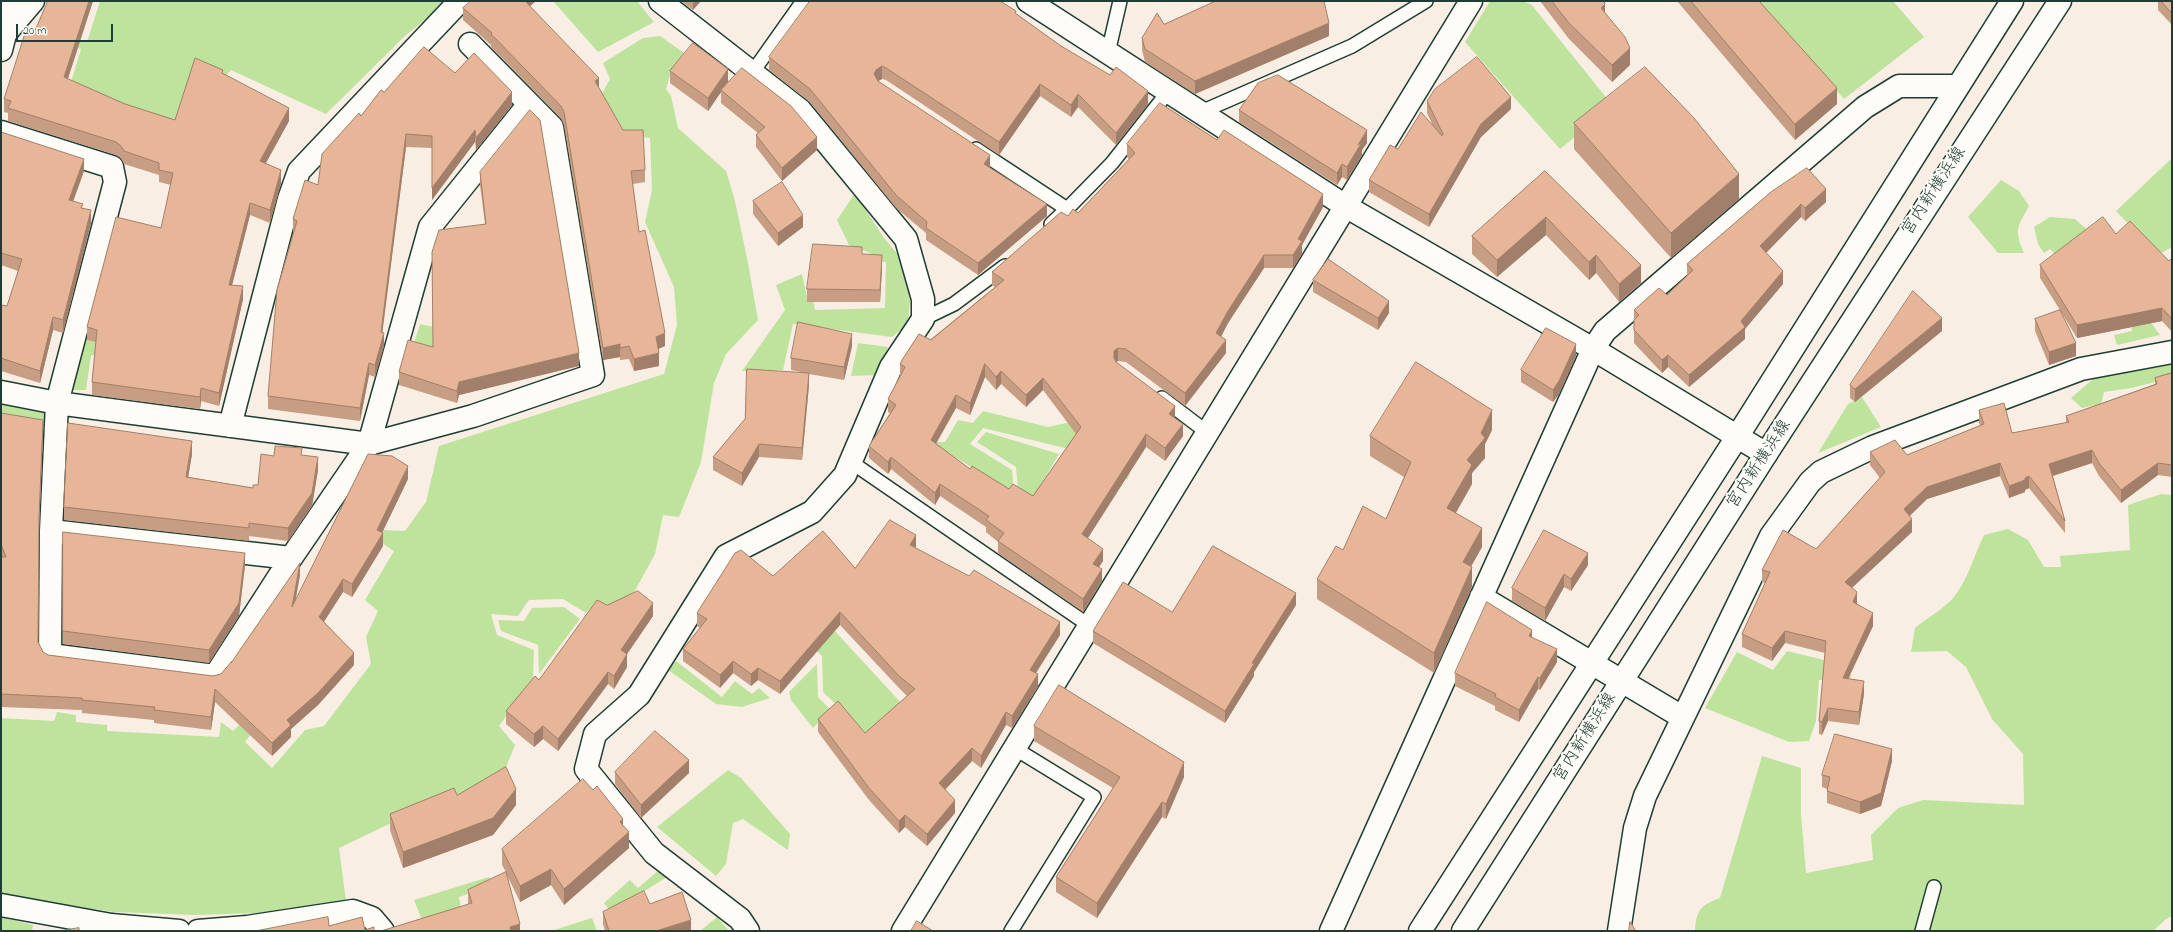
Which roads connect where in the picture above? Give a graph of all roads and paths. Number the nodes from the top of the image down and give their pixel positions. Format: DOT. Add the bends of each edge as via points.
graph roads {
  1 [pos="9,1"];
  2 [pos="33,1"];
  3 [pos="460,1"];
  4 [pos="660,1"];
  5 [pos="803,1"];
  6 [pos="1028,1"];
  7 [pos="1120,1"];
  8 [pos="1426,1"];
  9 [pos="1471,1"];
  10 [pos="2012,1"];
  11 [pos="2060,1"];
  12 [pos="3,42"];
  13 [pos="470,44"];
  14 [pos="1108,53"];
  15 [pos="752,73"];
  16 [pos="1957,86"];
  17 [pos="1168,92"];
  18 [pos="529,104"];
  19 [pos="1200,112"];
  20 [pos="1,132"];
  21 [pos="968,144"];
  22 [pos="1347,207"];
  23 [pos="1067,209"];
  24 [pos="1044,230"];
  25 [pos="1015,257"];
  26 [pos="923,319"];
  27 [pos="1593,349"];
  28 [pos="2172,352"];
  29 [pos="1152,391"];
  30 [pos="1,392"];
  31 [pos="57,403"];
  32 [pos="230,426"];
  33 [pos="1208,433"];
  34 [pos="1737,437"];
  35 [pos="369,444"];
  36 [pos="1766,454"];
  37 [pos="851,462"];
  38 [pos="51,531"];
  39 [pos="291,558"];
  40 [pos="1481,597"];
  41 [pos="1090,626"];
  42 [pos="1592,663"];
  43 [pos="1622,681"];
  44 [pos="1682,717"];
  45 [pos="1014,748"];
  46 [pos="1934,887"];
  47 [pos="1,905"];
  48 [pos="179,931"];
  49 [pos="198,931"];
  50 [pos="383,931"];
  51 [pos="748,931"];
  52 [pos="903,931"];
  53 [pos="1012,931"];
  54 [pos="1331,931"];
  55 [pos="1420,931"];
  56 [pos="1463,931"];
  57 [pos="1619,931"];
  58 [pos="1922,931"];
  1 -- 12 [label="street"];
  2 -- 12 [label="street"];
  3 -- 32 [label="street" via="299,171 289,199"];
  4 -- 15 [label="street"];
  5 -- 15 [label="lane"];
  6 -- 14 [label="street"];
  7 -- 14 [label="lane"];
  8 -- 19 [label="lane" via="1352,46"];
  9 -- 22 [label="street"];
  10 -- 16 [label="street, 宮内新横浜線"];
  11 -- 36 [label="street, 宮内新横浜線"];
  13 -- 18 [label="street"];
  14 -- 17 [label="street"];
  15 -- 26 [label="street" via="800,110 906,239 923,299"];
  16 -- 27 [label="street" via="1899,86 1865,108 1605,331"];
  16 -- 34 [label="street, 宮内新横浜線"];
  17 -- 19 [label="street"];
  17 -- 23 [label="lane" via="1112,163"];
  18 -- 35 [label="street" via="430,227"];
  18 -- 35 [label="street" via="552,127 593,375 473,416"];
  19 -- 22 [label="street"];
  20 -- 31 [label="street" via="112,167 115,182"];
  21 -- 23 [label="lane"];
  22 -- 27 [label="street"];
  22 -- 33 [label="street"];
  23 -- 24 [label="lane"];
  25 -- 26 [label="lane" via="954,304"];
  26 -- 37 [label="street" via="891,367"];
  27 -- 34 [label="street"];
  27 -- 40 [label="street"];
  28 -- 44 [label="street" via="2081,369 1873,447 1822,472 1810,482 1771,536"];
  29 -- 33 [label="lane"];
  30 -- 31 [label="street"];
  31 -- 32 [label="street"];
  31 -- 38 [label="street"];
  32 -- 35 [label="street"];
  33 -- 41 [label="street"];
  34 -- 36 [label="street"];
  34 -- 42 [label="street, 宮内新横浜線"];
  35 -- 39 [label="street"];
  36 -- 43 [label="street, 宮内新横浜線"];
  37 -- 41 [label="lane"];
  37 -- 51 [label="street" via="846,475 812,512 726,556 639,695 595,734 586,769 654,853 740,919"];
  38 -- 39 [label="street"];
  38 -- 39 [label="street" via="50,655 215,676"];
  40 -- 42 [label="street"];
  40 -- 54 [label="street"];
  41 -- 45 [label="street"];
  42 -- 43 [label="street"];
  42 -- 55 [label="street, 宮内新横浜線"];
  43 -- 44 [label="street"];
  43 -- 56 [label="street, 宮内新横浜線"];
  44 -- 57 [label="street" via="1645,796 1637,822"];
  45 -- 52 [label="street"];
  45 -- 53 [label="lane" via="1094,797"];
  46 -- 58 [label="lane"];
  47 -- 48 [label="street" via="111,925"];
  49 -- 50 [label="street" via="353,912 372,918"];
}
